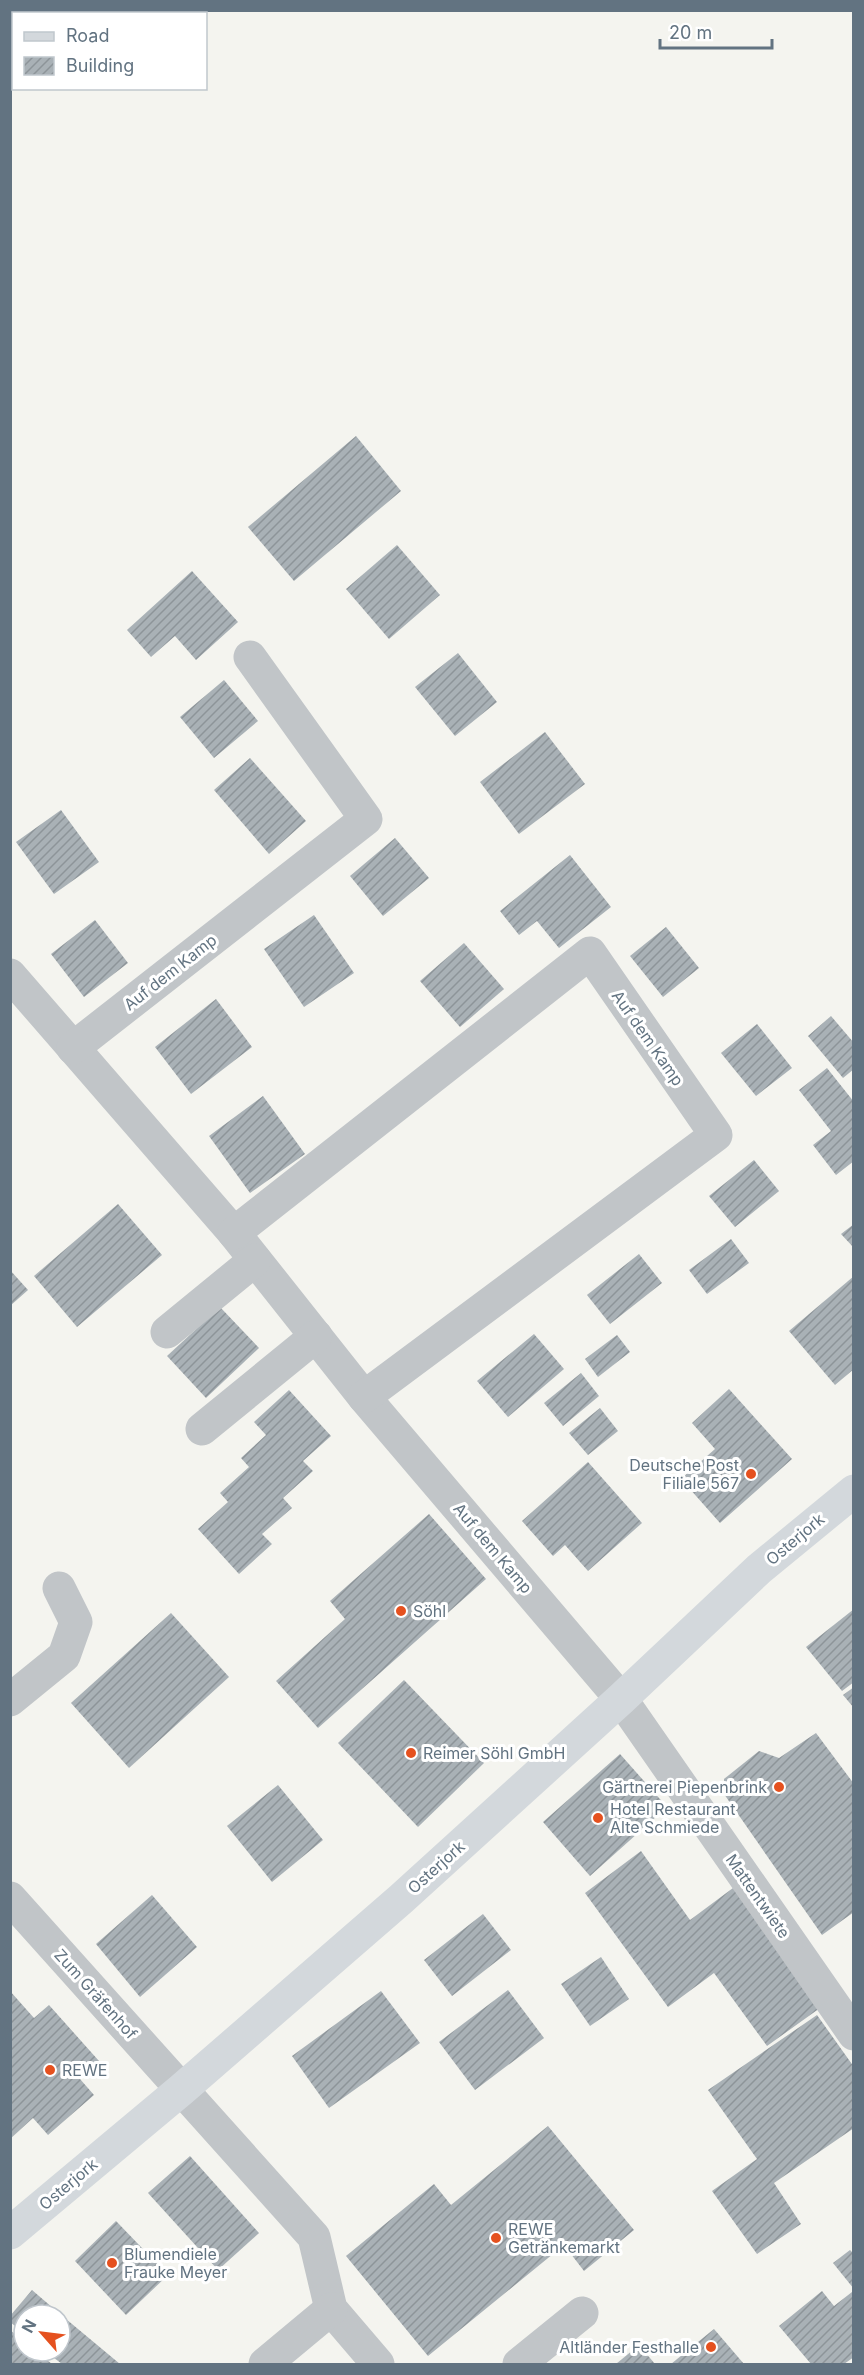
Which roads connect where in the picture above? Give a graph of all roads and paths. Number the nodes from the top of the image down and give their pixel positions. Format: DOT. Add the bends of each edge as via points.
graph roads {
  1 [pos="250,657"];
  2 [pos="10,975"];
  3 [pos="73,1048"];
  4 [pos="234,1233"];
  5 [pos="255,1260"];
  6 [pos="167,1332"];
  7 [pos="316,1336"];
  8 [pos="364,1397"];
  9 [pos="202,1429"];
  10 [pos="854,1491"];
  11 [pos="59,1588"];
  12 [pos="621,1699"];
  13 [pos="10,1700"];
  14 [pos="10,1898"];
  15 [pos="854,2034"];
  16 [pos="181,2090"];
  17 [pos="10,2233"];
  18 [pos="331,2309"];
  19 [pos="582,2313"];
  20 [pos="265,2364"];
  21 [pos="378,2364"];
  22 [pos="519,2364"];
  1 -- 3 [label="street, Auf dem Kamp" via="366,819"];
  2 -- 3 [label="street, Auf dem Kamp"];
  3 -- 4 [label="street, Auf dem Kamp"];
  4 -- 5 [label="street, Auf dem Kamp"];
  4 -- 8 [label="street, Auf dem Kamp" via="590,952 716,1135"];
  5 -- 6 [label="street"];
  5 -- 7 [label="street, Auf dem Kamp"];
  7 -- 8 [label="street, Auf dem Kamp"];
  7 -- 9 [label="street"];
  8 -- 12 [label="street, Auf dem Kamp"];
  10 -- 12 [label="main road, Osterjork" via="759,1569"];
  11 -- 13 [label="street" via="76,1622 64,1656"];
  12 -- 15 [label="street, Mattentwiete"];
  12 -- 16 [label="main road, Osterjork" via="401,1899"];
  14 -- 16 [label="street, Zum Gräfenhof"];
  16 -- 17 [label="main road, Osterjork"];
  16 -- 18 [label="street, Zum Gräfenhof" via="314,2237"];
  18 -- 20 [label="street"];
  18 -- 21 [label="street"];
  19 -- 22 [label="street"];
}
